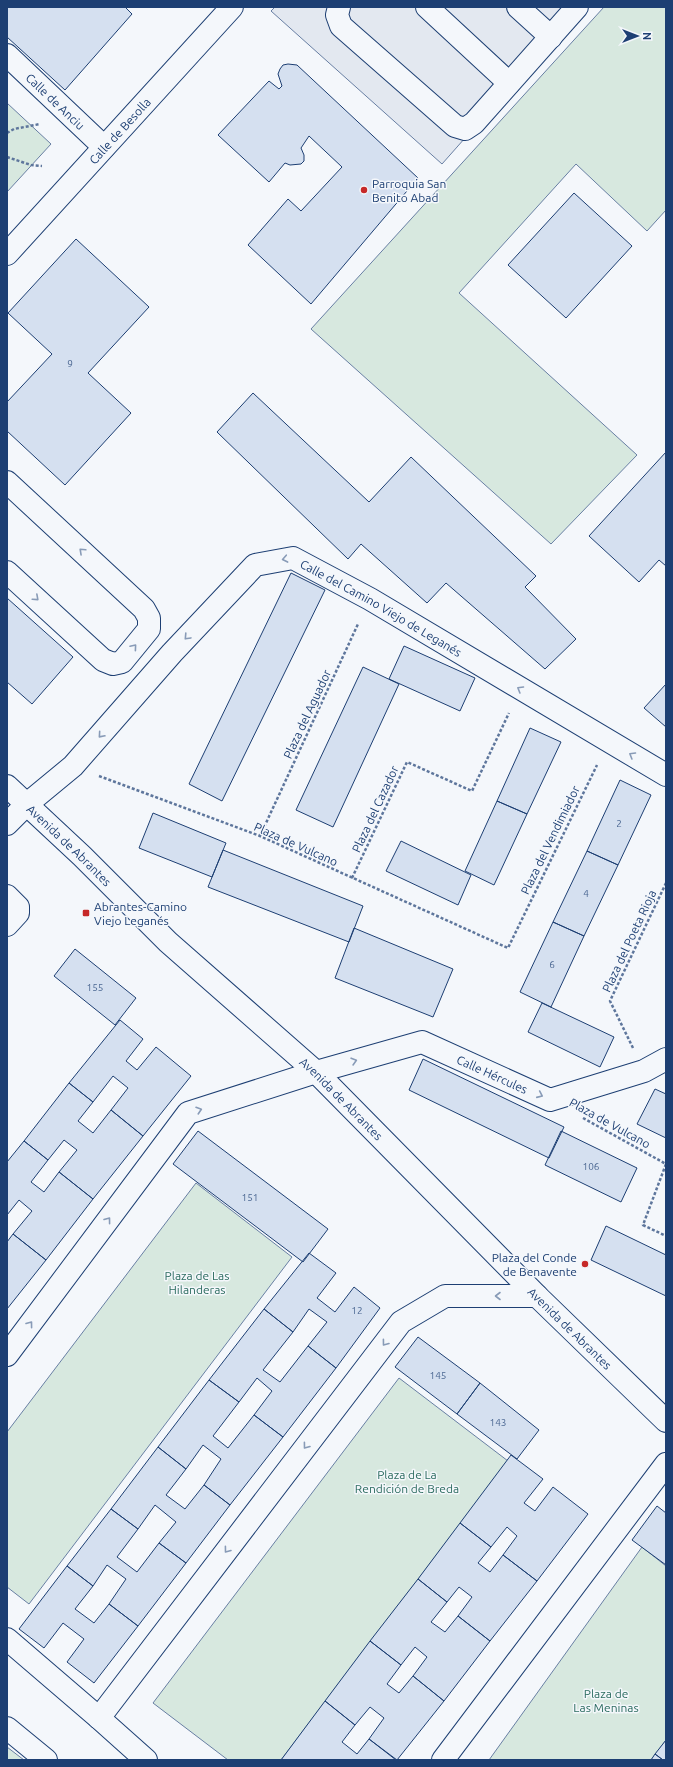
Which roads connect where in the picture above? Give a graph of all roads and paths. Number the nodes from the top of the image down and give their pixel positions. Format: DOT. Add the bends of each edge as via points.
graph roads {
  1 [pos="232,7"];
  2 [pos="339,7"];
  3 [pos="427,7"];
  4 [pos="518,7"];
  5 [pos="577,7"];
  6 [pos="550,37"];
  7 [pos="7,55"];
  8 [pos="509,83"];
  9 [pos="43,124"];
  10 [pos="7,133"];
  11 [pos="104,147"];
  12 [pos="7,157"];
  13 [pos="42,166"];
  14 [pos="7,254"];
  15 [pos="7,482"];
  16 [pos="7,572"];
  17 [pos="370,600"];
  18 [pos="521,690"];
  19 [pos="608,741"];
  20 [pos="73,766"];
  21 [pos="666,775"];
  22 [pos="7,786"];
  23 [pos="27,804"];
  24 [pos="7,824"];
  25 [pos="260,836"];
  26 [pos="352,878"];
  27 [pos="666,883"];
  28 [pos="7,896"];
  29 [pos="7,925"];
  30 [pos="508,948"];
  31 [pos="666,1059"];
  32 [pos="644,1071"];
  33 [pos="316,1072"];
  34 [pos="550,1100"];
  35 [pos="666,1236"];
  36 [pos="537,1296"];
  37 [pos="7,1355"];
  38 [pos="666,1421"];
  39 [pos="666,1464"];
  40 [pos="7,1639"];
  41 [pos="99,1718"];
  42 [pos="7,1728"];
  43 [pos="46,1760"];
  44 [pos="146,1760"];
  45 [pos="443,1760"];
  1 -- 11 [label="street, Calle de Besolla"];
  2 -- 8 [label="street" via="337,15 341,26 455,126 465,128 474,123"];
  3 -- 8 [label="street"];
  4 -- 6 [label="street"];
  5 -- 6 [label="street"];
  6 -- 8 [label="street"];
  7 -- 11 [label="street, Calle de Anciu"];
  9 -- 10 [label="path" via="14,128"];
  11 -- 14 [label="street, Calle de Besolla"];
  12 -- 13 [label="path"];
  16 -- 15 [label="street, one-way" via="103,660 113,664 122,662 149,629 149,618 144,609"];
  18 -- 17 [label="street, Calle del Camino Viejo de Leganés, one-way"];
  17 -- 20 [label="street, Calle del Camino Viejo de Leganés, one-way" via="292,558 255,565 172,653"];
  17 -- 25 [label="path, Plaza del Aguador"];
  18 -- 19 [label="street, Calle del Camino Viejo de Leganés"];
  18 -- 26 [label="path, Plaza del Cazador" via="472,791 407,762"];
  21 -- 19 [label="street, Calle del Camino Viejo de Leganés, one-way"];
  19 -- 30 [label="path, Plaza del Vendimiador"];
  20 -- 23 [label="street, Calle del Camino Viejo de Leganés"];
  20 -- 25 [label="path, Plaza de Vulcano"];
  22 -- 23 [label="street, Avenida de Abrantes"];
  23 -- 24 [label="street, Calle del Camino Viejo de Leganés"];
  23 -- 33 [label="street, Avenida de Abrantes" via="168,942"];
  25 -- 26 [label="path, Plaza de Vulcano"];
  26 -- 30 [label="path, Plaza de Vulcano"];
  27 -- 32 [label="path, Plaza del Poeta Rioja" via="610,1001"];
  28 -- 29 [label="street" via="18,907 18,913"];
  31 -- 32 [label="street"];
  32 -- 34 [label="street"];
  33 -- 34 [label="street, Calle Hércules, one-way" via="422,1042"];
  33 -- 36 [label="street, Avenida de Abrantes"];
  37 -- 33 [label="street, one-way" via="188,1113"];
  34 -- 35 [label="path, Plaza de Vulcano" via="666,1164 643,1225"];
  36 -- 38 [label="street, Avenida de Abrantes"];
  36 -- 41 [label="street, one-way" via="445,1296 401,1322"];
  39 -- 45 [label="street"];
  40 -- 41 [label="street"];
  41 -- 44 [label="street"];
  42 -- 43 [label="street"];
}
